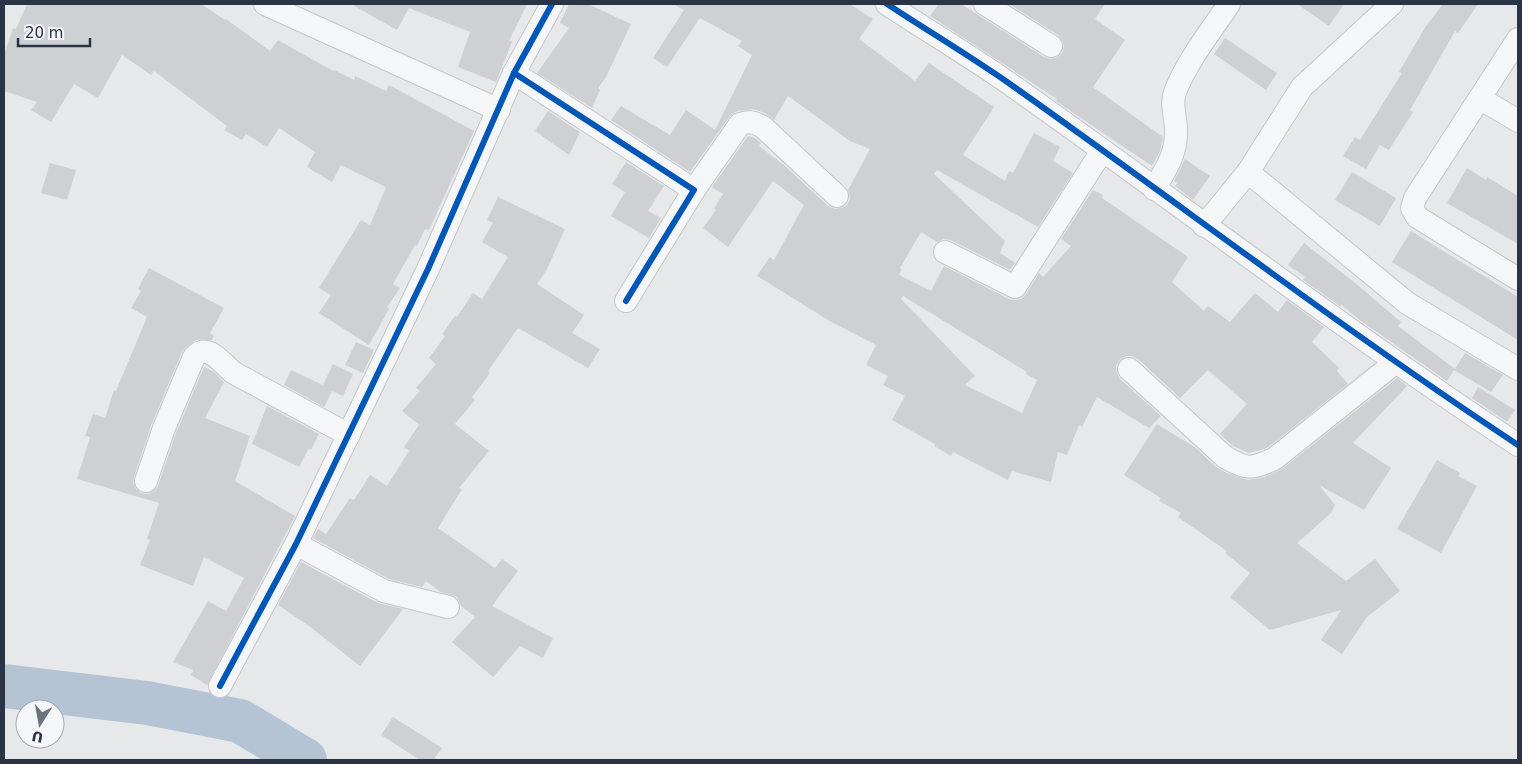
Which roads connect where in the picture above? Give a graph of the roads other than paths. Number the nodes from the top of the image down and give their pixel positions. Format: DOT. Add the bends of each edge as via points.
graph roads {
  1 [pos="265,4"];
  2 [pos="552,4"];
  3 [pos="887,4"];
  4 [pos="985,4"];
  5 [pos="1229,4"];
  6 [pos="1392,4"];
  7 [pos="1518,39"];
  8 [pos="1051,46"];
  9 [pos="514,72"];
  10 [pos="1481,99"];
  11 [pos="499,110"];
  12 [pos="1518,121"];
  13 [pos="1102,151"];
  14 [pos="1248,172"];
  15 [pos="1154,189"];
  16 [pos="694,190"];
  17 [pos="837,196"];
  18 [pos="1204,226"];
  19 [pos="945,252"];
  20 [pos="1518,279"];
  21 [pos="626,301"];
  22 [pos="1396,362"];
  23 [pos="1129,369"];
  24 [pos="1518,370"];
  25 [pos="349,435"];
  26 [pos="1518,445"];
  27 [pos="146,481"];
  28 [pos="296,544"];
  29 [pos="448,607"];
  30 [pos="220,686"];
  1 -- 11 [label="street"];
  2 -- 9 [label="street"];
  3 -- 13 [label="street" via="1009,83"];
  4 -- 8 [label="street"];
  5 -- 15 [label="street" via="1174,92 1175,150"];
  6 -- 14 [label="street" via="1302,87"];
  7 -- 10 [label="street"];
  9 -- 11 [label="street"];
  9 -- 16 [label="street"];
  10 -- 12 [label="street"];
  10 -- 20 [label="street" via="1415,198 1412,208 1417,217"];
  11 -- 25 [label="street"];
  13 -- 15 [label="street"];
  13 -- 19 [label="street" via="1015,287"];
  14 -- 18 [label="street"];
  14 -- 24 [label="street" via="1407,304"];
  15 -- 18 [label="street"];
  16 -- 17 [label="street" via="740,124 749,121 763,127"];
  16 -- 21 [label="street"];
  18 -- 22 [label="street"];
  22 -- 23 [label="street" via="1274,460 1249,467 1240,466 1225,457"];
  22 -- 26 [label="street"];
  25 -- 27 [label="street" via="234,374 207,351 198,353 164,428"];
  25 -- 28 [label="street"];
  28 -- 29 [label="street" via="384,591"];
  28 -- 30 [label="street"];
}
